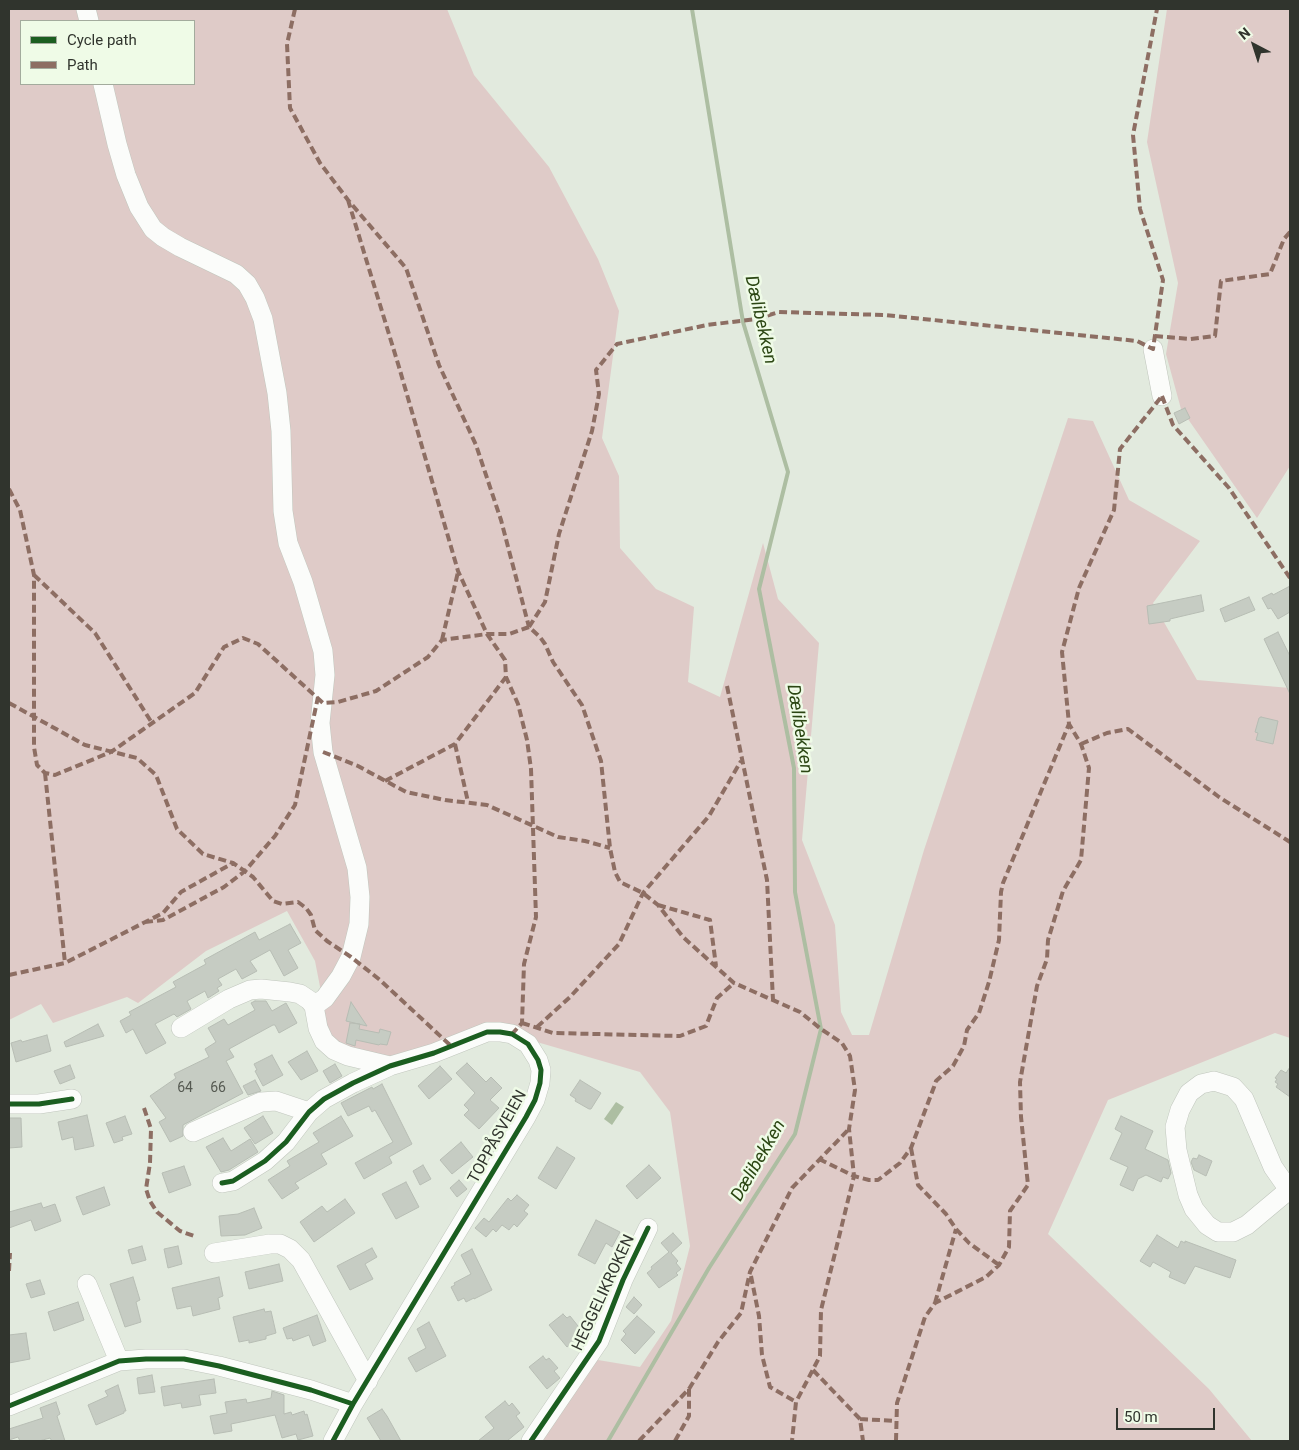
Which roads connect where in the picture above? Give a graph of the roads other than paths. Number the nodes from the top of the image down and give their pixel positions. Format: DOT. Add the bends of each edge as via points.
graph roads {
  1 [pos="103,85"];
  2 [pos="1153,349"];
  3 [pos="1162,396"];
  4 [pos="314,1006"];
  5 [pos="181,1028"];
  6 [pos="390,1066"];
  7 [pos="72,1099"];
  8 [pos="9,1104"];
  9 [pos="309,1112"];
  10 [pos="193,1132"];
  11 [pos="222,1183"];
  12 [pos="1290,1189"];
  13 [pos="648,1228"];
  14 [pos="214,1253"];
  15 [pos="87,1284"];
  16 [pos="119,1361"];
  17 [pos="368,1381"];
  18 [pos="353,1404"];
  19 [pos="9,1406"];
  20 [pos="333,1441"];
  21 [pos="531,1441"];
  1 -- 4 [label="street" via="126,175 139,207 153,229 180,247 236,274 247,284 263,319 279,412 283,511 288,543 306,590 323,651 325,675 320,723 323,752 357,868 360,897 360,924 351,957 325,998"];
  2 -- 3 [label="street"];
  4 -- 5 [label="street" via="300,994 250,990 228,999"];
  4 -- 6 [label="street, TOPPÅSVEIEN" via="321,1035 334,1050"];
  6 -- 9 [label="street, TOPPÅSVEIEN" via="324,1099"];
  6 -- 17 [label="street, TOPPÅSVEIEN" via="434,1053 478,1034 500,1032 512,1034 531,1048 541,1070 535,1100 526,1117"];
  7 -- 8 [label="street"];
  9 -- 10 [label="street" via="276,1101 261,1102"];
  9 -- 11 [label="street, TOPPÅSVEIEN" via="286,1142 265,1161 240,1177"];
  12 -- 12 [label="street" via="1247,1225 1232,1232 1218,1232 1207,1225 1188,1195 1177,1150 1175,1127 1189,1093 1201,1084 1214,1081 1233,1087 1244,1099 1273,1167"];
  13 -- 21 [label="street, HEGGELIKROKEN" via="623,1280 600,1341"];
  14 -- 17 [label="street" via="270,1244 290,1249 301,1260"];
  15 -- 16 [label="street"];
  16 -- 18 [label="street" via="184,1359 311,1390"];
  16 -- 19 [label="street"];
  17 -- 18 [label="street, TOPPÅSVEIEN"];
  18 -- 20 [label="street, TOPPÅSVEIEN"];
}
